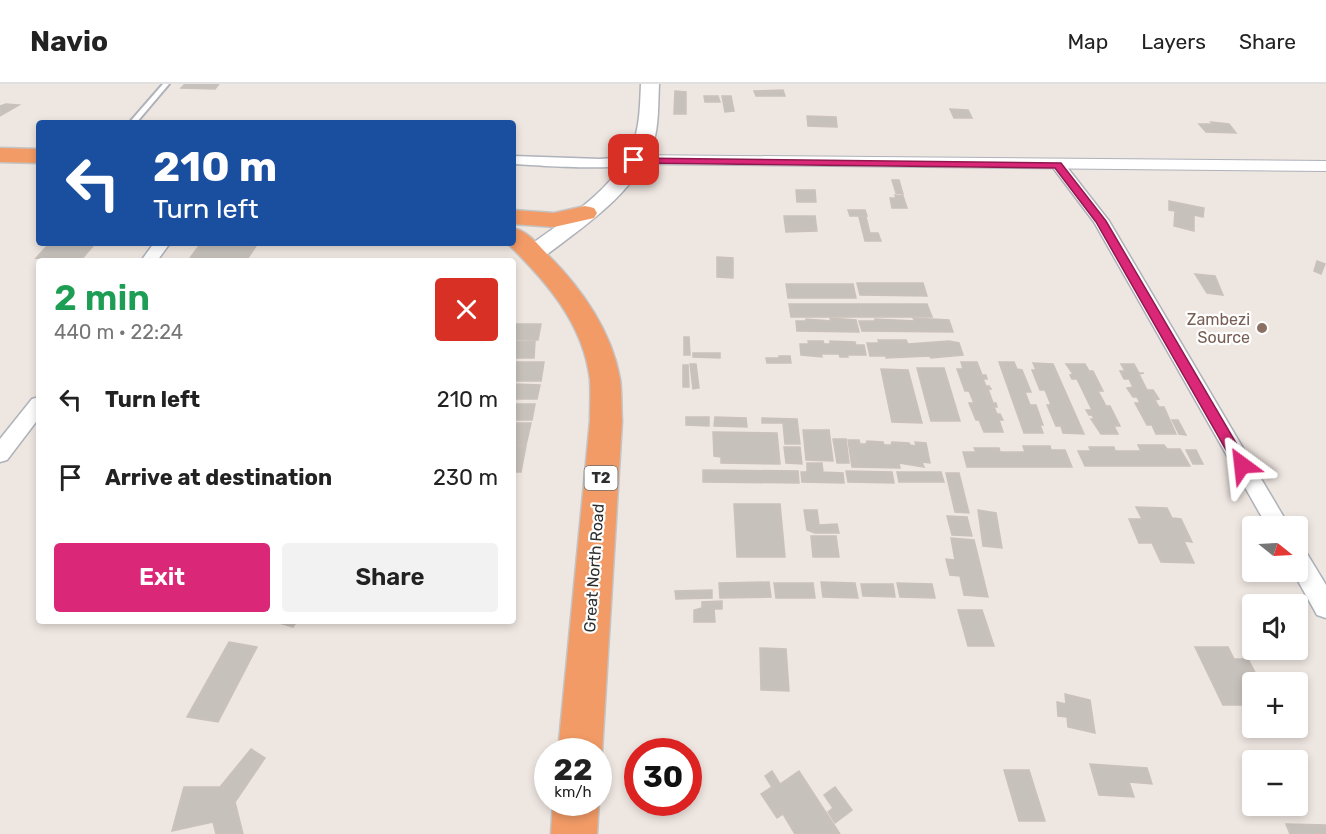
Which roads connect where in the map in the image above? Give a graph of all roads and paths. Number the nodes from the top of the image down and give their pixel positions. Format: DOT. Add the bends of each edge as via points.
graph roads {
  1 [pos="166,84"];
  2 [pos="650,84"];
  3 [pos="135,120"];
  4 [pos="0,155"];
  5 [pos="36,156"];
  6 [pos="516,159"];
  7 [pos="634,160"];
  8 [pos="1058,165"];
  9 [pos="1326,166"];
  10 [pos="585,213"];
  11 [pos="516,217"];
  12 [pos="523,244"];
  13 [pos="160,246"];
  14 [pos="150,258"];
  15 [pos="36,408"];
  16 [pos="0,454"];
  17 [pos="1272,516"];
  18 [pos="1308,576"];
  19 [pos="1326,607"];
  20 [pos="581,738"];
  21 [pos="575,816"];
  22 [pos="574,834"];
  1 -- 3 [label="lane"];
  2 -- 7 [label="main road" via="643,144"];
  4 -- 5 [label="highway"];
  6 -- 7 [label="street" via="600,163"];
  7 -- 8 [label="street"];
  7 -- 10 [label="main road" via="622,179"];
  8 -- 9 [label="street"];
  8 -- 17 [label="street" via="1101,221"];
  10 -- 11 [label="highway" via="554,220"];
  10 -- 12 [label="main road"];
  12 -- 20 [label="highway, Great North Road / T2" via="554,274 572,300 592,335 604,377 606,421"];
  13 -- 14 [label="street"];
  15 -- 16 [label="street"];
  18 -- 19 [label="street"];
  21 -- 22 [label="highway"];
}
